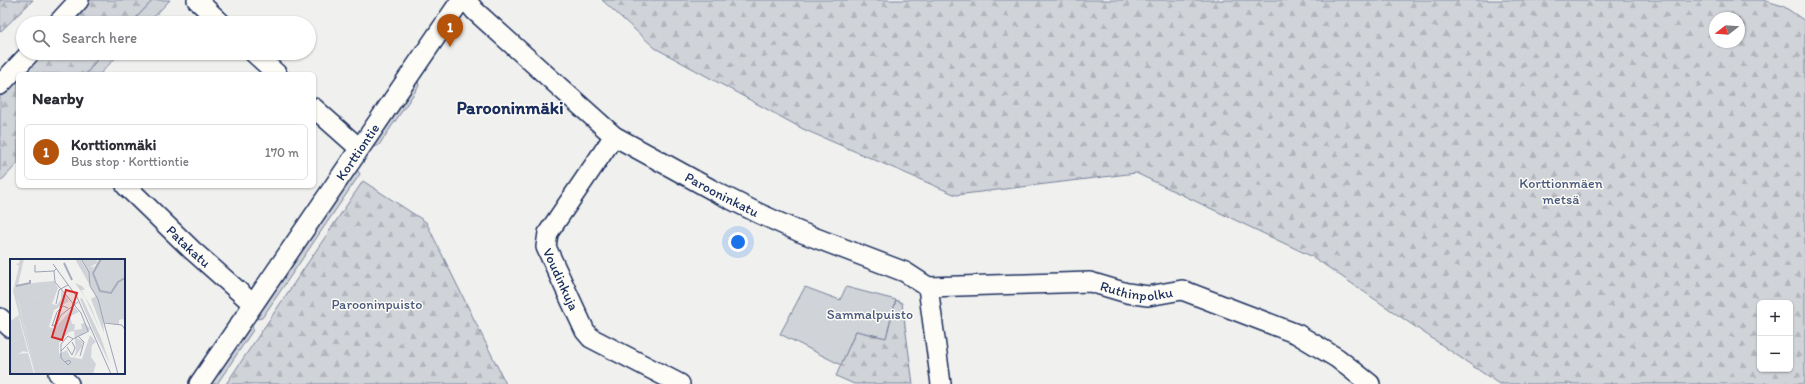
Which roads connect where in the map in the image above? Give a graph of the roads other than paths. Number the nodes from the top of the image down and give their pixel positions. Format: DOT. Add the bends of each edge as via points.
graph roads {
  1 [pos="79,0"];
  2 [pos="197,0"];
  3 [pos="461,0"];
  4 [pos="466,0"];
  5 [pos="64,16"];
  6 [pos="214,16"];
  7 [pos="23,60"];
  8 [pos="262,60"];
  9 [pos="275,72"];
  10 [pos="0,85"];
  11 [pos="316,110"];
  12 [pos="614,136"];
  13 [pos="359,148"];
  14 [pos="128,188"];
  15 [pos="928,287"];
  16 [pos="253,304"];
  17 [pos="0,318"];
  18 [pos="10,327"];
  19 [pos="59,374"];
  20 [pos="69,384"];
  21 [pos="199,384"];
  22 [pos="680,384"];
  23 [pos="941,384"];
  24 [pos="1370,384"];
  1 -- 5 [label="street"];
  2 -- 6 [label="street"];
  3 -- 13 [label="street, Korttiontie"];
  4 -- 12 [label="street, Parooninkatu" via="475,11"];
  7 -- 10 [label="street"];
  8 -- 9 [label="street"];
  11 -- 13 [label="street"];
  12 -- 15 [label="street, Parooninkatu" via="718,194 758,213 905,272"];
  12 -- 22 [label="street, Voudinkuja" via="548,233 546,247 585,331 591,338"];
  13 -- 16 [label="street, Korttiontie"];
  14 -- 16 [label="street, Patakatu"];
  15 -- 23 [label="street"];
  15 -- 24 [label="street, Ruthinpolku" via="1090,282 1127,293 1148,296 1182,290 1298,334 1337,358"];
  16 -- 21 [label="street, Korttiontie"];
  17 -- 18 [label="street"];
  19 -- 20 [label="street"];
}
